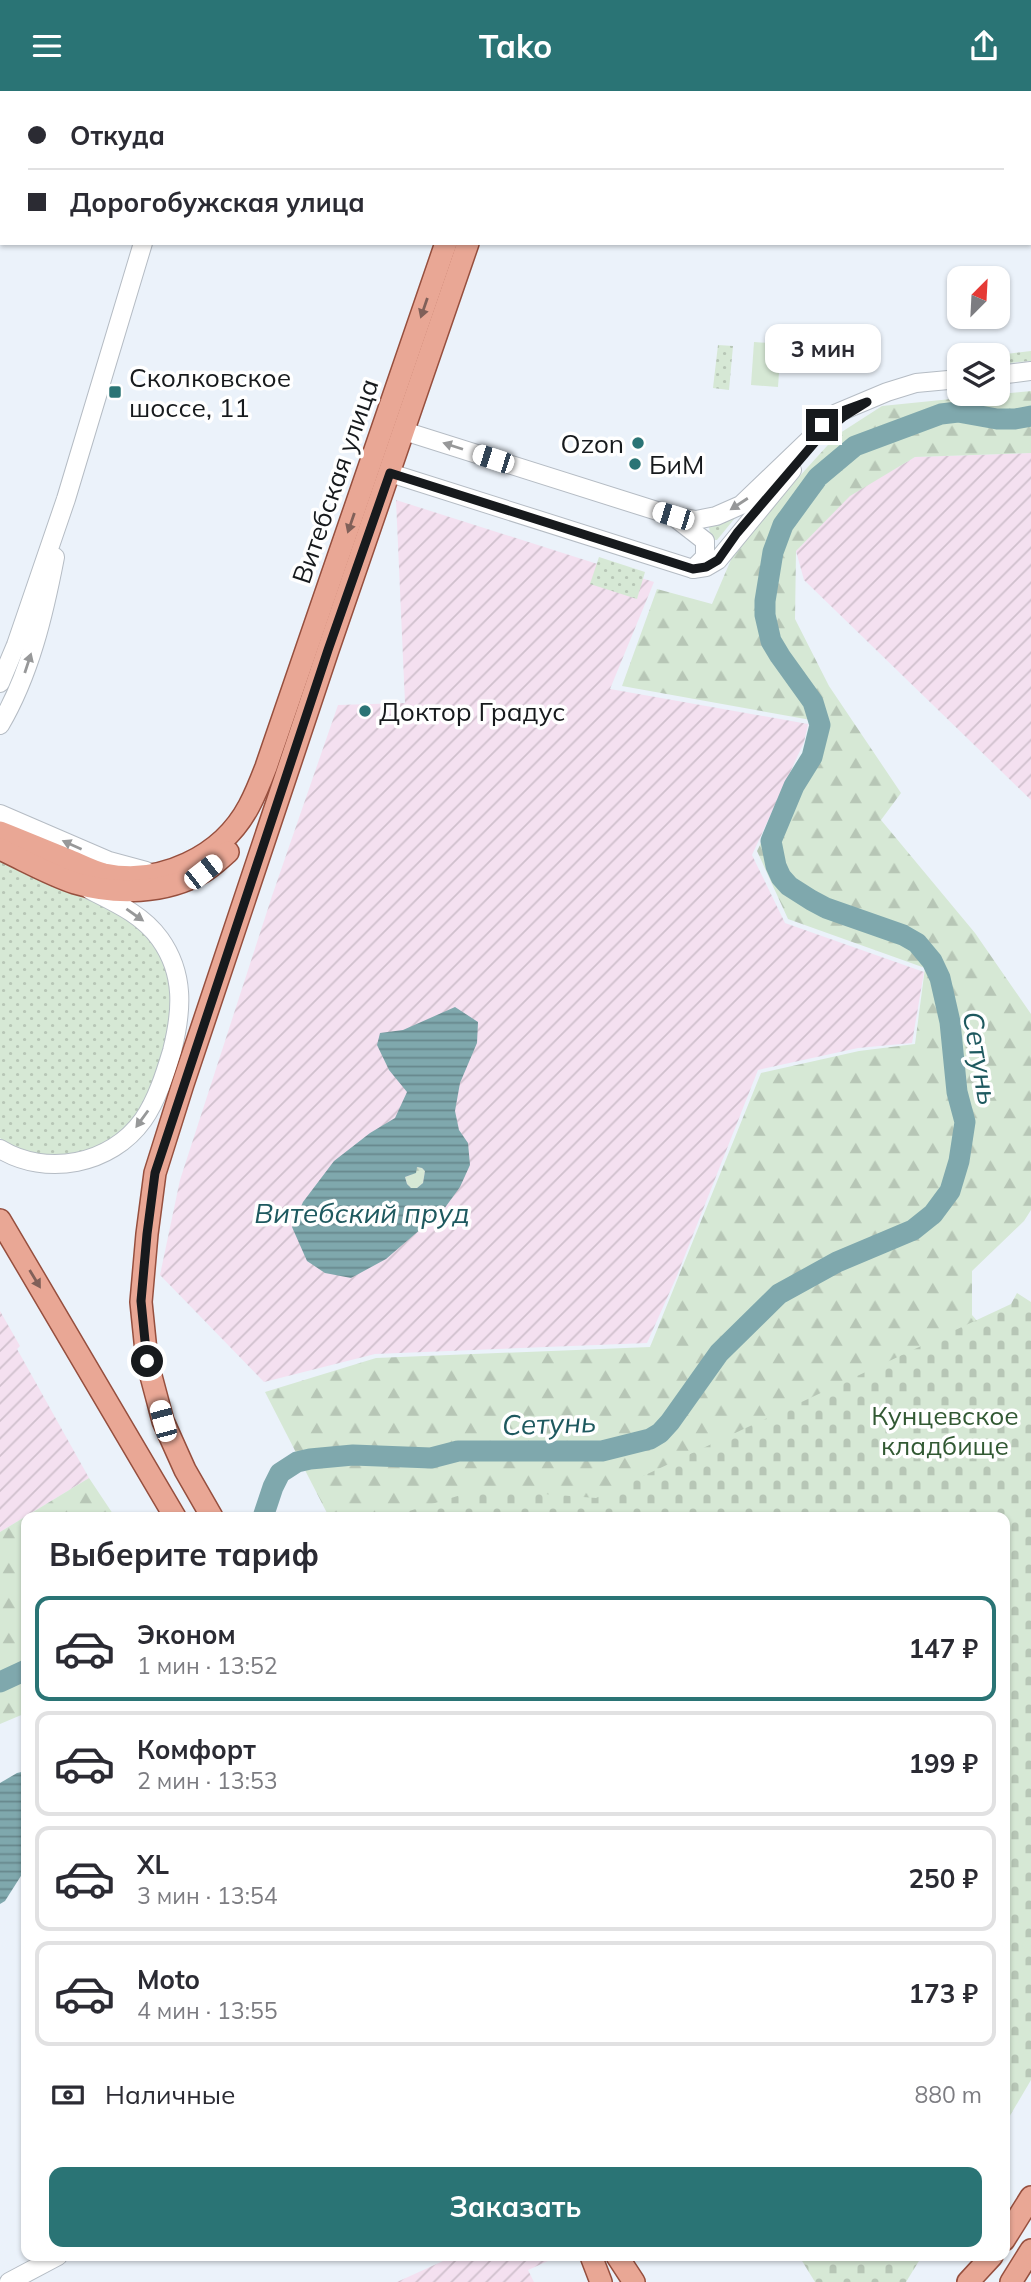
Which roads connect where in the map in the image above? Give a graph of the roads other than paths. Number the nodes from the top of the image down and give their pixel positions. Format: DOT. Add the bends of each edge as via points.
graph roads {
  1 [pos="142,245"];
  2 [pos="445,245"];
  3 [pos="467,245"];
  4 [pos="1031,371"];
  5 [pos="1010,374"];
  6 [pos="947,380"];
  7 [pos="867,402"];
  8 [pos="404,431"];
  9 [pos="390,473"];
  10 [pos="66,499"];
  11 [pos="673,516"];
  12 [pos="693,569"];
  13 [pos="328,650"];
  14 [pos="0,683"];
  15 [pos="0,725"];
  16 [pos="0,814"];
  17 [pos="0,832"];
  18 [pos="0,849"];
  19 [pos="160,874"];
  20 [pos="75,883"];
  21 [pos="0,1149"];
  22 [pos="0,1220"];
  23 [pos="172,1512"];
  24 [pos="209,1512"];
  25 [pos="1031,2197"];
  26 [pos="1010,2230"];
  27 [pos="1031,2250"];
  28 [pos="49,2261"];
  29 [pos="592,2261"];
  30 [pos="619,2261"];
  31 [pos="620,2261"];
  32 [pos="988,2261"];
  33 [pos="990,2261"];
  34 [pos="9,2282"];
  35 [pos="601,2282"];
  36 [pos="627,2282"];
  37 [pos="634,2282"];
  38 [pos="968,2282"];
  39 [pos="978,2282"];
  40 [pos="1011,2282"];
  1 -- 10 [label="street"];
  2 -- 19 [label="main road, Витебская улица, one-way" via="248,808 209,851"];
  3 -- 8 [label="main road, Витебская улица"];
  4 -- 5 [label="street"];
  6 -- 7 [label="street" via="916,383"];
  7 -- 11 [label="street, one-way" via="837,413 822,425 741,505 696,520"];
  7 -- 12 [label="street" via="821,435 718,560"];
  8 -- 9 [label="main road, Витебская улица"];
  11 -- 8 [label="street, one-way"];
  9 -- 12 [label="street"];
  9 -- 13 [label="main road, Витебская улица"];
  10 -- 14 [label="street"];
  15 -- 10 [label="street, one-way" via="20,687 31,652"];
  11 -- 12 [label="street" via="705,541 705,557"];
  13 -- 20 [label="main road" via="257,817 227,854 203,872 171,886 113,890"];
  13 -- 24 [label="main road" via="155,1173 141,1301 147,1361 163,1421"];
  19 -- 16 [label="street, one-way" via="109,861"];
  17 -- 19 [label="main road, Витебская улица" via="101,873 122,877"];
  18 -- 20 [label="main road"];
  20 -- 21 [label="street, one-way" via="140,918 168,953 179,981 180,1001 168,1066 142,1122 98,1156 43,1164"];
  22 -- 23 [label="main road, one-way"];
  25 -- 26 [label="main road"];
  27 -- 40 [label="main road"];
  28 -- 34 [label="street"];
  29 -- 35 [label="main road"];
  30 -- 36 [label="main road"];
  31 -- 37 [label="main road"];
  32 -- 38 [label="main road"];
  33 -- 39 [label="main road"];
}
